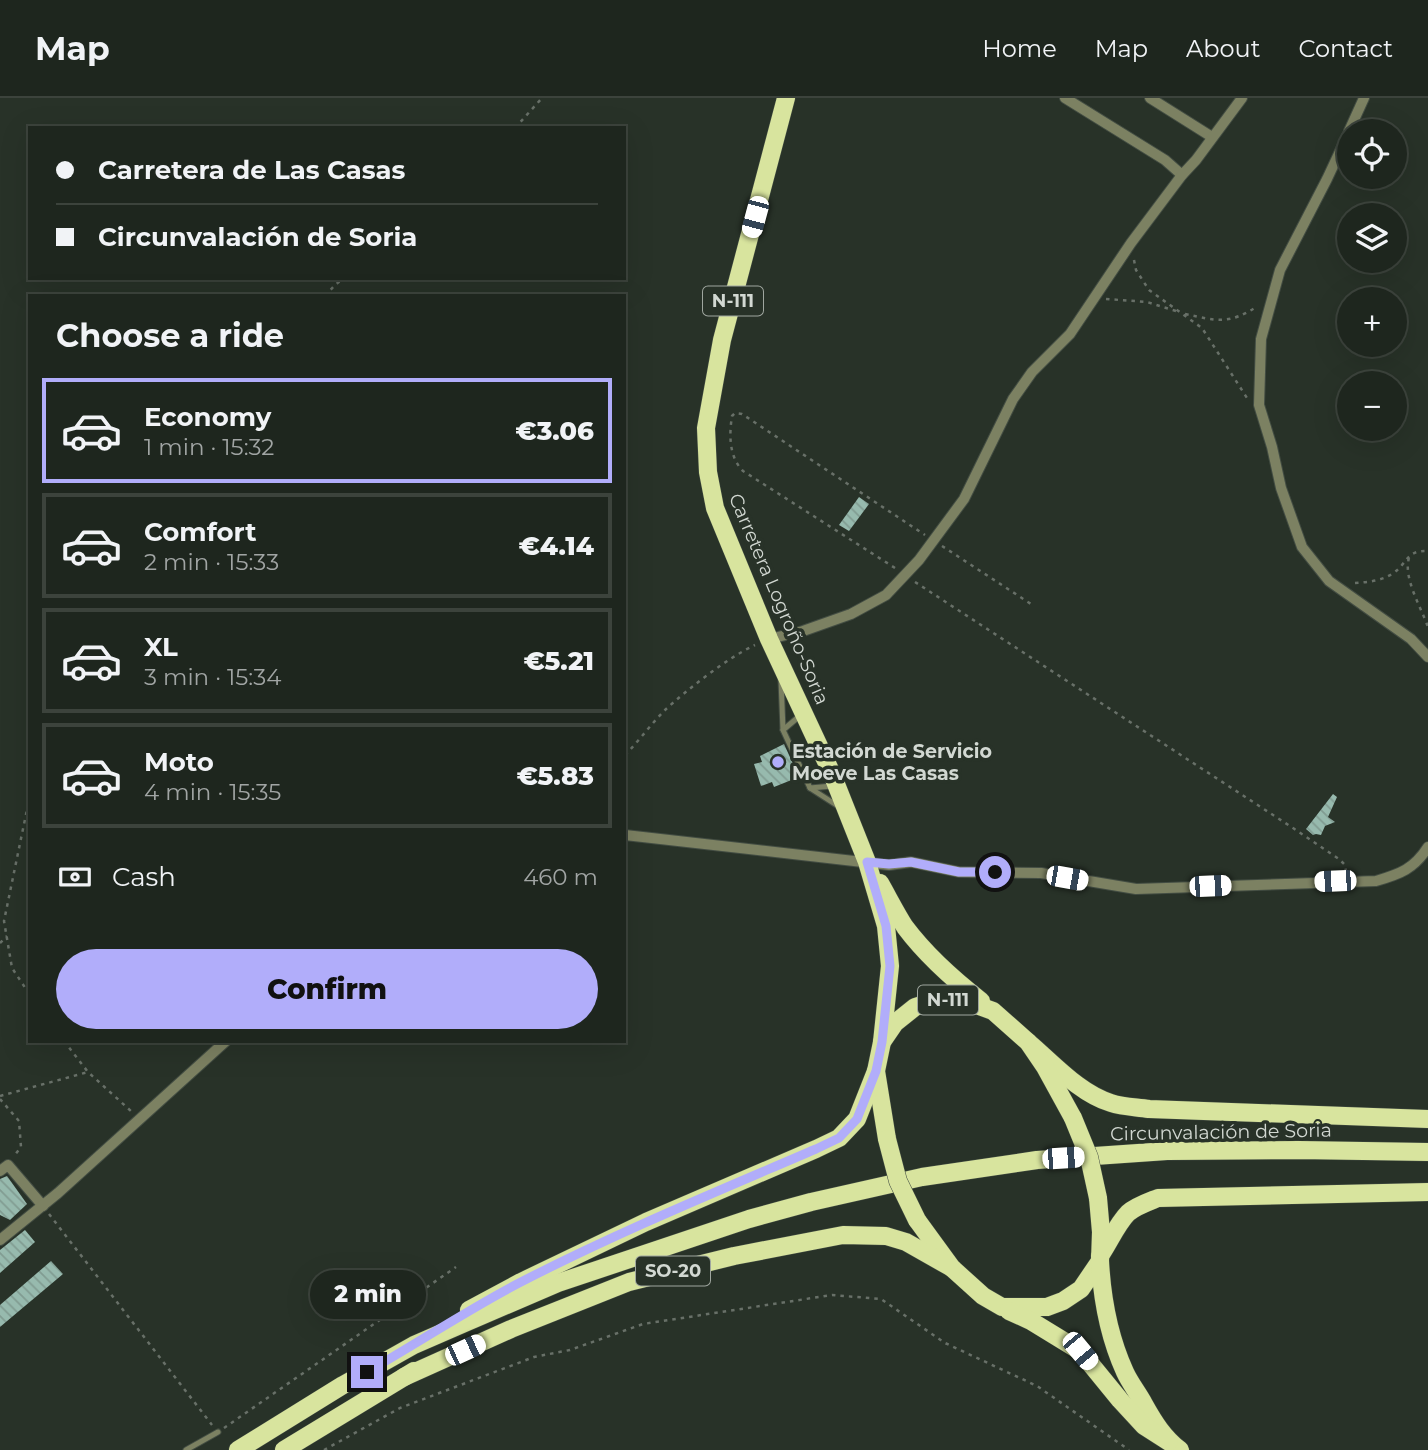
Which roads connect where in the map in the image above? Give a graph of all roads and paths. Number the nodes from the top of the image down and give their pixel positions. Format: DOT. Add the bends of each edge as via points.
graph roads {
  1 [pos="542,98"];
  2 [pos="786,98"];
  3 [pos="1065,98"];
  4 [pos="1150,98"];
  5 [pos="1242,98"];
  6 [pos="1364,98"];
  7 [pos="1354,119"];
  8 [pos="517,126"];
  9 [pos="1212,137"];
  10 [pos="1337,157"];
  11 [pos="1182,175"];
  12 [pos="1131,243"];
  13 [pos="342,280"];
  14 [pos="327,294"];
  15 [pos="1090,305"];
  16 [pos="1257,306"];
  17 [pos="1184,313"];
  18 [pos="1262,415"];
  19 [pos="933,540"];
  20 [pos="1428,551"];
  21 [pos="1409,556"];
  22 [pos="905,575"];
  23 [pos="1355,584"];
  24 [pos="1031,604"];
  25 [pos="1428,627"];
  26 [pos="769,639"];
  27 [pos="1428,657"];
  28 [pos="780,663"];
  29 [pos="804,712"];
  30 [pos="783,730"];
  31 [pos="626,754"];
  32 [pos="837,786"];
  33 [pos="810,788"];
  34 [pos="28,805"];
  35 [pos="847,812"];
  36 [pos="626,835"];
  37 [pos="1428,847"];
  38 [pos="867,862"];
  39 [pos="1342,881"];
  40 [pos="7,936"];
  41 [pos="0,943"];
  42 [pos="28,992"];
  43 [pos="993,1011"];
  44 [pos="882,1042"];
  45 [pos="1028,1042"];
  46 [pos="66,1043"];
  47 [pos="224,1043"];
  48 [pos="876,1071"];
  49 [pos="88,1072"];
  50 [pos="0,1097"];
  51 [pos="140,1119"];
  52 [pos="1428,1119"];
  53 [pos="1428,1152"];
  54 [pos="4,1168"];
  55 [pos="1428,1192"];
  56 [pos="43,1206"];
  57 [pos="0,1240"];
  58 [pos="648,1254"];
  59 [pos="1100,1259"];
  60 [pos="456,1267"];
  61 [pos="952,1268"];
  62 [pos="1002,1307"];
  63 [pos="414,1345"];
  64 [pos="404,1377"];
  65 [pos="218,1432"];
  66 [pos="1175,1446"];
  67 [pos="186,1450"];
  68 [pos="238,1450"];
  69 [pos="284,1450"];
  70 [pos="324,1450"];
  71 [pos="1129,1450"];
  1 -- 8 [label="path"];
  2 -- 26 [label="highway, Carretera Logroño-Soria / N-111" via="722,340 706,428 715,508"];
  3 -- 11 [label="street"];
  4 -- 9 [label="street"];
  5 -- 9 [label="street"];
  6 -- 7 [label="street"];
  9 -- 11 [label="street"];
  10 -- 18 [label="street" via="1280,270 1261,339"];
  11 -- 12 [label="street"];
  12 -- 15 [label="street"];
  12 -- 17 [label="path" via="1136,271 1149,290"];
  13 -- 14 [label="path"];
  15 -- 17 [label="path" via="1108,299 1147,302"];
  15 -- 19 [label="street" via="1013,399 964,499"];
  16 -- 17 [label="path" via="1238,317 1217,321"];
  17 -- 18 [label="path" via="1202,328"];
  18 -- 27 [label="street" via="1301,547 1329,581 1412,639"];
  19 -- 22 [label="street"];
  19 -- 22 [label="path" via="742,414 732,416 732,453 743,471"];
  19 -- 24 [label="path"];
  20 -- 21 [label="path"];
  21 -- 23 [label="path" via="1393,573"];
  21 -- 25 [label="path" via="1408,578"];
  22 -- 26 [label="street" via="886,594 850,614"];
  22 -- 39 [label="path" via="1339,859 1345,865"];
  26 -- 28 [label="highway, Carretera Logroño-Soria / N-111"];
  26 -- 31 [label="path" via="742,651 696,684"];
  28 -- 29 [label="highway, Carretera Logroño-Soria / N-111"];
  28 -- 30 [label="lane"];
  29 -- 30 [label="lane"];
  29 -- 32 [label="highway, Carretera Logroño-Soria / N-111"];
  30 -- 33 [label="lane"];
  32 -- 33 [label="lane"];
  32 -- 35 [label="highway, Carretera Logroño-Soria / N-111"];
  33 -- 35 [label="lane"];
  34 -- 40 [label="path" via="4,921"];
  35 -- 38 [label="highway, Carretera Logroño-Soria / N-111"];
  36 -- 38 [label="street"];
  37 -- 39 [label="street" via="1420,860 1401,874 1376,881"];
  38 -- 39 [label="street" via="911,862 959,872 1041,873 1136,889"];
  38 -- 43 [label="highway, Carretera Logroño-Soria / N-111" via="905,926 931,957"];
  38 -- 44 [label="highway, Carretera Logroño-Soria / N-111" via="886,926 890,966"];
  40 -- 41 [label="path"];
  40 -- 42 [label="path" via="12,968"];
  43 -- 44 [label="highway, N-111" via="960,999 937,1000 915,1007 895,1023"];
  43 -- 45 [label="highway, N-111"];
  44 -- 48 [label="highway, N-111"];
  45 -- 52 [label="highway" via="1079,1087 1114,1105"];
  45 -- 59 [label="highway, N-111, bridge" via="1073,1118 1088,1157 1098,1198"];
  46 -- 49 [label="path"];
  47 -- 51 [label="street"];
  48 -- 61 [label="highway, N-111, bridge" via="898,1181 917,1220"];
  48 -- 63 [label="highway, SO-20" via="857,1119 839,1138 521,1282"];
  49 -- 50 [label="path"];
  49 -- 51 [label="path"];
  50 -- 54 [label="path" via="19,1121 21,1147"];
  51 -- 56 [label="street"];
  53 -- 58 [label="highway, Circunvalación de Soria / SO-20" via="1167,1151 1037,1160 922,1177 811,1202"];
  54 -- 56 [label="street"];
  55 -- 59 [label="highway" via="1158,1198 1119,1223"];
  56 -- 57 [label="street"];
  56 -- 65 [label="path"];
  58 -- 63 [label="highway, Circunvalación de Soria / SO-20" via="558,1283"];
  58 -- 64 [label="highway, Circunvalación de Soria / SO-20" via="463,1341"];
  59 -- 62 [label="highway" via="1081,1289 1063,1301 1047,1307"];
  59 -- 66 [label="highway, N-111" via="1105,1307 1125,1373"];
  60 -- 65 [label="path"];
  61 -- 62 [label="highway, N-111"];
  61 -- 64 [label="highway, SO-20" via="906,1242 886,1236 843,1235 629,1282"];
  62 -- 66 [label="highway, N-111" via="1080,1351 1144,1426"];
  63 -- 68 [label="highway, Circunvalación de Soria / SO-20"];
  64 -- 69 [label="highway, Circunvalación de Soria / SO-20"];
  65 -- 67 [label="lane"];
  70 -- 71 [label="path" via="400,1408 534,1357 570,1350 643,1324 832,1294 881,1299 946,1343 1037,1386"];
}
